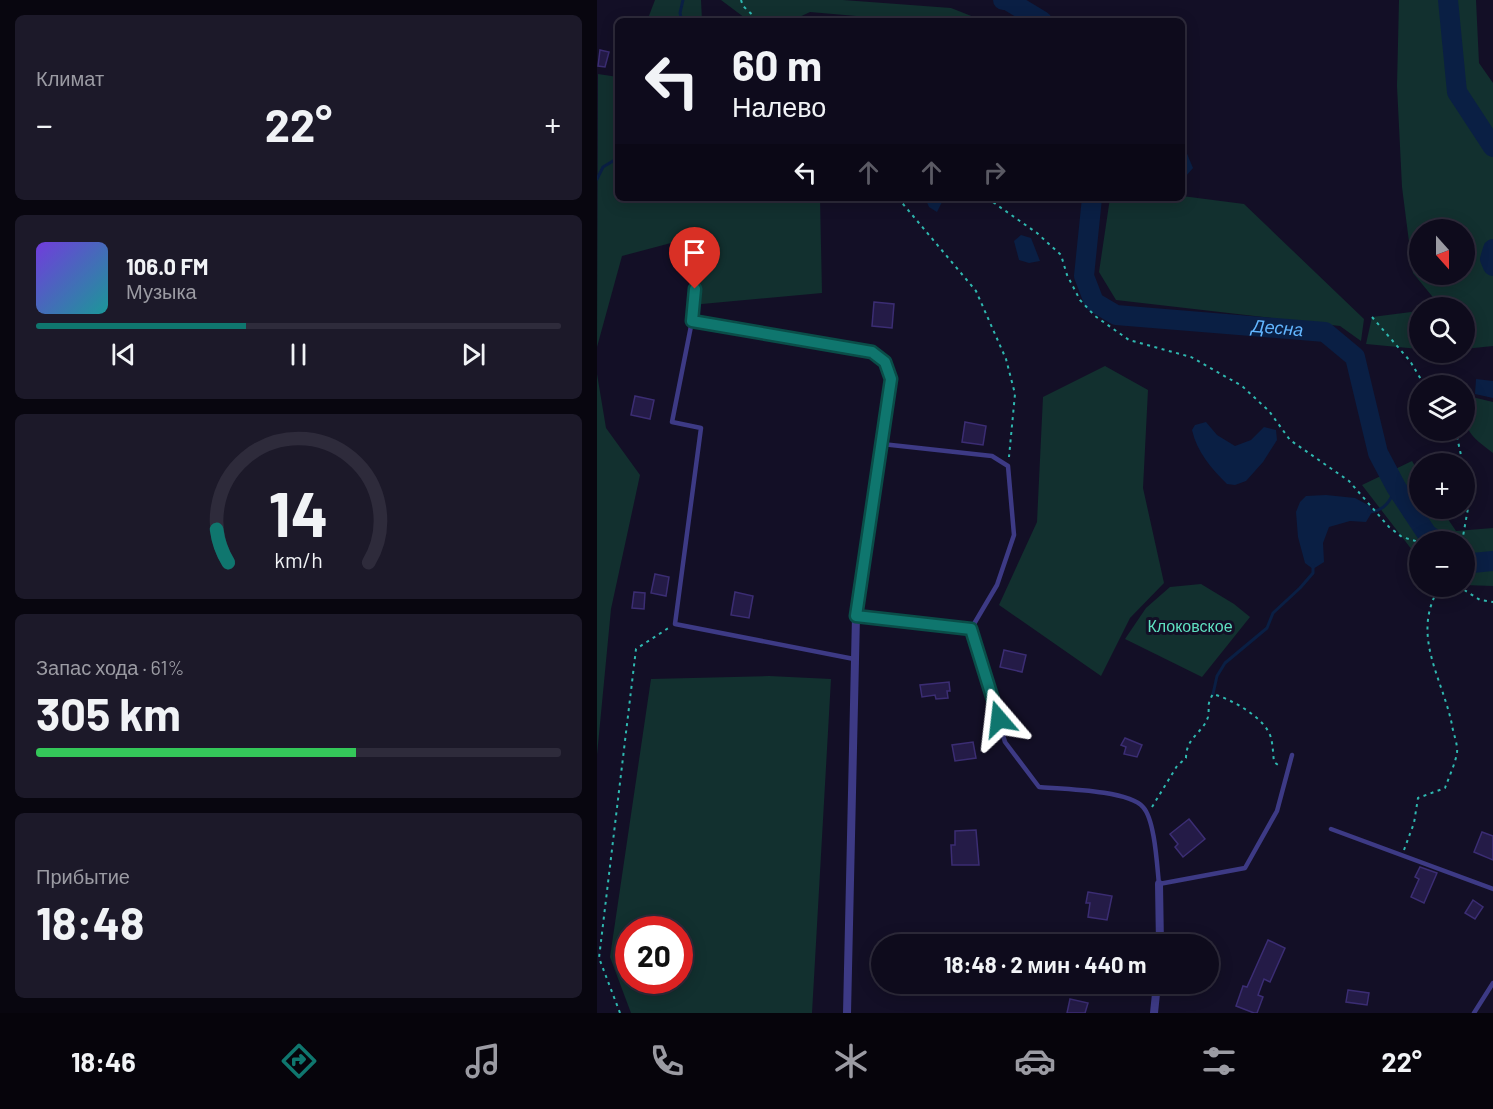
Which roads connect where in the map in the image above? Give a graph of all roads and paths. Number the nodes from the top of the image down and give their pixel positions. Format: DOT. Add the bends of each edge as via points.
graph roads {
  1 [pos="741,0"];
  2 [pos="756,18"];
  3 [pos="901,201"];
  4 [pos="991,201"];
  5 [pos="695,289"];
  6 [pos="1372,317"];
  7 [pos="692,321"];
  8 [pos="1418,375"];
  9 [pos="882,444"];
  10 [pos="1008,466"];
  11 [pos="1409,539"];
  12 [pos="1434,597"];
  13 [pos="1475,597"];
  14 [pos="1493,602"];
  15 [pos="856,616"];
  16 [pos="675,624"];
  17 [pos="971,629"];
  18 [pos="854,659"];
  19 [pos="1292,755"];
  20 [pos="1287,771"];
  21 [pos="1148,818"];
  22 [pos="1331,829"];
  23 [pos="1402,856"];
  24 [pos="1159,884"];
  25 [pos="1493,890"];
  26 [pos="1159,934"];
  27 [pos="1493,983"];
  28 [pos="1156,994"];
  29 [pos="620,1013"];
  30 [pos="847,1013"];
  31 [pos="1154,1013"];
  32 [pos="1474,1013"];
  1 -- 2 [label="path"];
  3 -- 10 [label="path" via="976,291 1006,359 1015,394"];
  4 -- 11 [label="path" via="1061,255 1080,300 1095,316 1128,340 1191,357 1242,386 1269,411 1290,440 1349,481 1389,527"];
  5 -- 7 [label="lane"];
  6 -- 8 [label="path"];
  7 -- 9 [label="street" via="872,352 885,362 891,379"];
  7 -- 16 [label="lane" via="672,422 701,428"];
  9 -- 10 [label="lane" via="991,456"];
  9 -- 15 [label="street"];
  10 -- 17 [label="lane" via="1014,535 997,585"];
  12 -- 23 [label="path" via="1426,629 1457,752 1445,788 1418,798 1414,824"];
  13 -- 14 [label="path"];
  15 -- 17 [label="lane"];
  15 -- 18 [label="street"];
  16 -- 18 [label="lane"];
  16 -- 29 [label="path" via="636,649 599,958"];
  17 -- 21 [label="lane" via="1005,742 1039,787 1110,794 1143,807"];
  18 -- 30 [label="street"];
  19 -- 20 [label="lane"];
  20 -- 21 [label="path" via="1274,762 1271,736 1253,714 1229,698 1213,694 1207,703 1207,718"];
  20 -- 24 [label="lane" via="1277,811 1245,868"];
  21 -- 24 [label="lane"];
  22 -- 23 [label="lane"];
  23 -- 25 [label="lane"];
  24 -- 26 [label="street"];
  27 -- 32 [label="lane"];
  28 -- 31 [label="street"];
}
